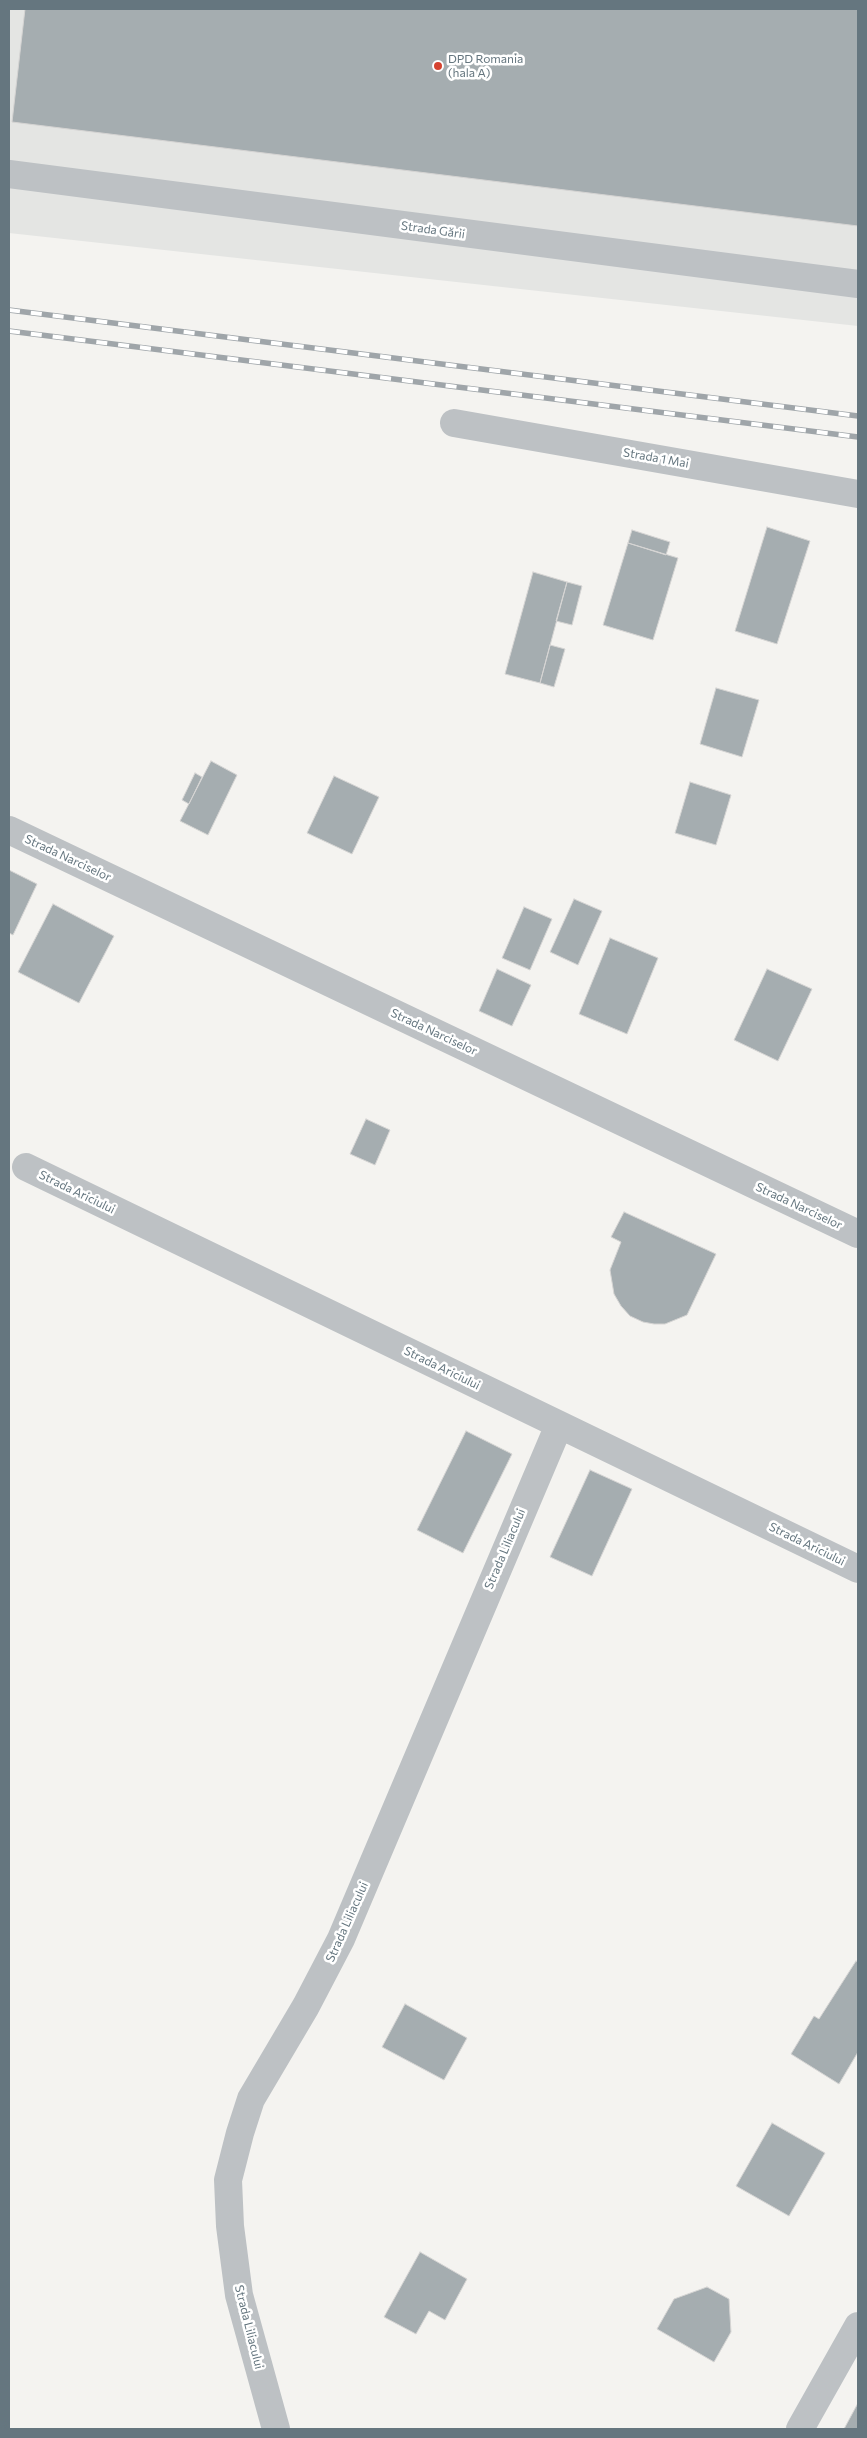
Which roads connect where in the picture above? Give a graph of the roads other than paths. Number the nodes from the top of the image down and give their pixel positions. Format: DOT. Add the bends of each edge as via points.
graph roads {
  1 [pos="9,174"];
  2 [pos="858,284"];
  3 [pos="454,423"];
  4 [pos="858,494"];
  5 [pos="9,830"];
  6 [pos="26,1166"];
  7 [pos="858,1234"];
  8 [pos="559,1425"];
  9 [pos="858,1569"];
  10 [pos="858,2326"];
  11 [pos="276,2429"];
  12 [pos="800,2429"];
  1 -- 2 [label="street, Strada Gării"];
  3 -- 4 [label="street, Strada 1 Mai"];
  5 -- 7 [label="street, Strada Narciselor"];
  6 -- 8 [label="street, Strada Ariciului"];
  8 -- 9 [label="street, Strada Ariciului"];
  8 -- 11 [label="street, Strada Liliacului" via="341,1939 251,2099 240,2133 228,2180 230,2226 239,2295"];
  10 -- 12 [label="street"];
}
